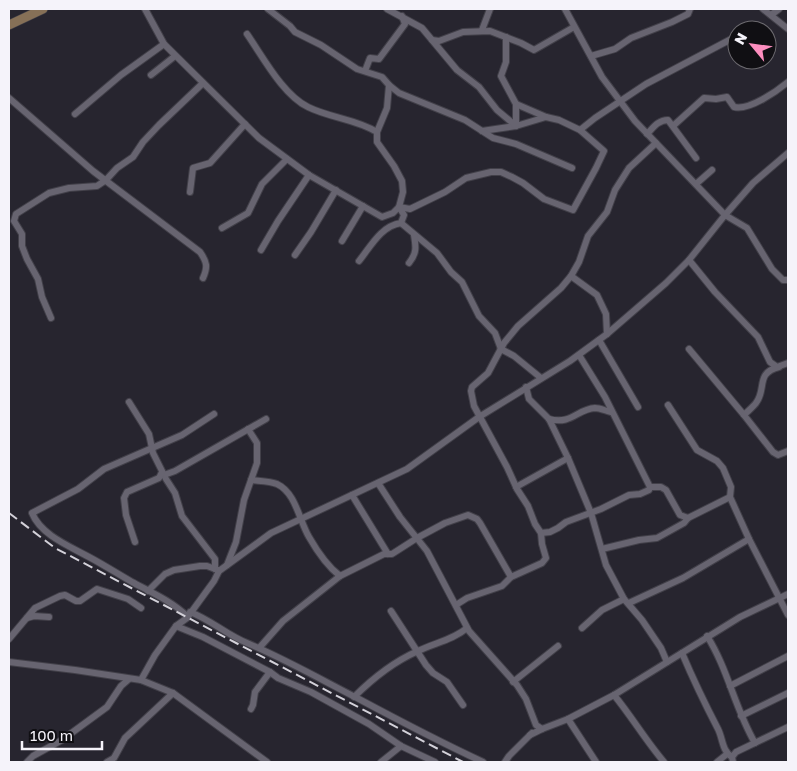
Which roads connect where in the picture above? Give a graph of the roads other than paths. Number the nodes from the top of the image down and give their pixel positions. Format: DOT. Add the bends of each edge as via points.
graph roads {
  1 [pos="43,9"];
  2 [pos="145,9"];
  3 [pos="268,9"];
  4 [pos="387,9"];
  5 [pos="490,9"];
  6 [pos="565,9"];
  7 [pos="690,9"];
  8 [pos="763,9"];
  9 [pos="779,9"];
  10 [pos="771,15"];
  11 [pos="402,16"];
  12 [pos="9,25"];
  13 [pos="574,27"];
  14 [pos="788,29"];
  15 [pos="482,30"];
  16 [pos="247,34"];
  17 [pos="506,37"];
  18 [pos="432,40"];
  19 [pos="727,41"];
  20 [pos="164,44"];
  21 [pos="175,56"];
  22 [pos="591,56"];
  23 [pos="365,71"];
  24 [pos="151,75"];
  25 [pos="788,82"];
  26 [pos="203,83"];
  27 [pos="389,85"];
  28 [pos="9,98"];
  29 [pos="620,102"];
  30 [pos="516,104"];
  31 [pos="75,114"];
  32 [pos="546,117"];
  33 [pos="245,124"];
  34 [pos="516,126"];
  35 [pos="673,126"];
  36 [pos="482,130"];
  37 [pos="580,130"];
  38 [pos="377,132"];
  39 [pos="647,134"];
  40 [pos="656,143"];
  41 [pos="788,153"];
  42 [pos="696,158"];
  43 [pos="288,159"];
  44 [pos="572,168"];
  45 [pos="712,170"];
  46 [pos="309,175"];
  47 [pos="106,180"];
  48 [pos="696,184"];
  49 [pos="336,190"];
  50 [pos="190,192"];
  51 [pos="363,206"];
  52 [pos="399,207"];
  53 [pos="725,215"];
  54 [pos="402,223"];
  55 [pos="222,228"];
  56 [pos="414,235"];
  57 [pos="342,241"];
  58 [pos="426,243"];
  59 [pos="261,250"];
  60 [pos="416,251"];
  61 [pos="295,255"];
  62 [pos="689,260"];
  63 [pos="359,261"];
  64 [pos="408,263"];
  65 [pos="571,276"];
  66 [pos="203,278"];
  67 [pos="788,280"];
  68 [pos="52,318"];
  69 [pos="607,334"];
  70 [pos="599,340"];
  71 [pos="501,348"];
  72 [pos="689,349"];
  73 [pos="579,355"];
  74 [pos="785,364"];
  75 [pos="542,378"];
  76 [pos="526,387"];
  77 [pos="515,395"];
  78 [pos="529,399"];
  79 [pos="129,402"];
  80 [pos="668,405"];
  81 [pos="638,407"];
  82 [pos="611,412"];
  83 [pos="214,414"];
  84 [pos="744,415"];
  85 [pos="479,417"];
  86 [pos="266,419"];
  87 [pos="549,419"];
  88 [pos="248,429"];
  89 [pos="152,448"];
  90 [pos="788,451"];
  91 [pos="568,458"];
  92 [pos="163,474"];
  93 [pos="250,480"];
  94 [pos="378,483"];
  95 [pos="650,486"];
  96 [pos="516,487"];
  97 [pos="352,495"];
  98 [pos="730,497"];
  99 [pos="591,513"];
  100 [pos="300,518"];
  101 [pos="688,518"];
  102 [pos="540,533"];
  103 [pos="417,538"];
  104 [pos="749,539"];
  105 [pos="135,542"];
  106 [pos="602,549"];
  107 [pos="388,554"];
  108 [pos="228,564"];
  109 [pos="217,570"];
  110 [pos="340,576"];
  111 [pos="511,577"];
  112 [pos="148,590"];
  113 [pos="788,594"];
  114 [pos="781,598"];
  115 [pos="626,601"];
  116 [pos="456,605"];
  117 [pos="142,608"];
  118 [pos="391,610"];
  119 [pos="189,614"];
  120 [pos="788,615"];
  121 [pos="49,617"];
  122 [pos="27,618"];
  123 [pos="176,626"];
  124 [pos="467,628"];
  125 [pos="582,628"];
  126 [pos="707,636"];
  127 [pos="9,639"];
  128 [pos="558,646"];
  129 [pos="260,648"];
  130 [pos="417,651"];
  131 [pos="682,653"];
  132 [pos="788,656"];
  133 [pos="9,662"];
  134 [pos="666,662"];
  135 [pos="270,672"];
  136 [pos="129,679"];
  137 [pos="141,680"];
  138 [pos="514,682"];
  139 [pos="730,686"];
  140 [pos="173,693"];
  141 [pos="788,693"];
  142 [pos="614,695"];
  143 [pos="354,697"];
  144 [pos="463,705"];
  145 [pos="250,709"];
  146 [pos="742,716"];
  147 [pos="568,719"];
  148 [pos="539,727"];
  149 [pos="788,728"];
  150 [pos="755,743"];
  151 [pos="401,746"];
  152 [pos="731,758"];
  153 [pos="27,762"];
  154 [pos="107,762"];
  155 [pos="267,762"];
  156 [pos="381,762"];
  157 [pos="435,762"];
  158 [pos="483,762"];
  159 [pos="505,762"];
  160 [pos="596,762"];
  161 [pos="664,762"];
  162 [pos="717,762"];
  1 -- 12 [label="street"];
  2 -- 20 [label="street"];
  3 -- 23 [label="street" via="295,32 356,69"];
  4 -- 11 [label="street"];
  5 -- 15 [label="street"];
  6 -- 13 [label="street"];
  7 -- 22 [label="street" via="688,14 672,22"];
  8 -- 10 [label="street"];
  9 -- 10 [label="street"];
  10 -- 14 [label="street"];
  11 -- 18 [label="street" via="422,28"];
  11 -- 23 [label="street" via="405,24 378,59 370,58"];
  13 -- 17 [label="street" via="534,50"];
  13 -- 22 [label="street"];
  15 -- 17 [label="street"];
  15 -- 18 [label="street"];
  16 -- 38 [label="street" via="284,86 300,102"];
  17 -- 30 [label="street" via="506,62 501,76"];
  18 -- 34 [label="street" via="457,70 479,87 497,110"];
  19 -- 29 [label="street" via="646,84"];
  20 -- 21 [label="street"];
  20 -- 31 [label="street"];
  21 -- 24 [label="street"];
  21 -- 26 [label="street"];
  22 -- 29 [label="street"];
  23 -- 27 [label="street" via="382,77"];
  25 -- 35 [label="street" via="769,96 741,108 734,107 727,97 704,98"];
  26 -- 33 [label="street"];
  26 -- 47 [label="street" via="159,125 133,157"];
  27 -- 36 [label="street" via="399,93"];
  27 -- 38 [label="street" via="387,108"];
  28 -- 47 [label="street"];
  29 -- 37 [label="street"];
  29 -- 39 [label="street"];
  30 -- 32 [label="street"];
  30 -- 34 [label="street"];
  32 -- 34 [label="street"];
  32 -- 37 [label="street"];
  33 -- 43 [label="street"];
  33 -- 50 [label="street" via="210,163 192,168"];
  34 -- 36 [label="street"];
  35 -- 39 [label="street" via="668,120 662,120"];
  35 -- 42 [label="street"];
  36 -- 44 [label="street" via="493,138 516,144"];
  37 -- 52 [label="street" via="604,150 573,210 544,199 501,172 466,178 410,209"];
  38 -- 52 [label="street" via="377,142 402,182"];
  39 -- 40 [label="street"];
  40 -- 48 [label="street"];
  40 -- 65 [label="street" via="622,178 607,212 588,236"];
  41 -- 53 [label="street"];
  43 -- 46 [label="street"];
  43 -- 55 [label="street" via="262,184 248,213"];
  45 -- 48 [label="street"];
  46 -- 49 [label="street"];
  46 -- 59 [label="street"];
  47 -- 66 [label="street" via="200,252 207,262"];
  47 -- 68 [label="street" via="96,186 49,193 16,214 14,221 22,234 22,246"];
  48 -- 53 [label="street"];
  49 -- 51 [label="street"];
  49 -- 61 [label="street"];
  51 -- 52 [label="street" via="382,217"];
  51 -- 57 [label="street"];
  52 -- 54 [label="street" via="404,215"];
  53 -- 62 [label="street"];
  53 -- 67 [label="street" via="747,228 772,269 783,280"];
  54 -- 56 [label="street"];
  54 -- 63 [label="street" via="388,227"];
  56 -- 58 [label="street"];
  56 -- 60 [label="street"];
  58 -- 60 [label="street"];
  58 -- 71 [label="street" via="462,282 479,316 495,333"];
  60 -- 64 [label="street"];
  62 -- 69 [label="street"];
  62 -- 74 [label="street" via="758,337 770,362 777,367"];
  65 -- 69 [label="street" via="597,295 606,314"];
  65 -- 71 [label="street" via="518,326"];
  69 -- 70 [label="street"];
  70 -- 73 [label="street"];
  70 -- 81 [label="street"];
  71 -- 75 [label="street"];
  71 -- 85 [label="street" via="488,373 472,387"];
  72 -- 84 [label="street"];
  73 -- 75 [label="street"];
  73 -- 82 [label="street"];
  74 -- 84 [label="street" via="770,369 763,377 757,403"];
  75 -- 76 [label="street"];
  76 -- 77 [label="street"];
  76 -- 78 [label="street"];
  77 -- 78 [label="street"];
  77 -- 85 [label="street"];
  78 -- 87 [label="street"];
  79 -- 89 [label="street" via="148,434"];
  80 -- 98 [label="street" via="697,450 723,468 731,487"];
  82 -- 87 [label="street" via="594,408 565,420"];
  82 -- 95 [label="street"];
  83 -- 89 [label="street" via="182,435"];
  84 -- 90 [label="street" via="773,452 778,455"];
  85 -- 94 [label="street" via="407,469"];
  85 -- 96 [label="street"];
  86 -- 88 [label="street"];
  87 -- 91 [label="street"];
  88 -- 92 [label="street" via="175,471"];
  88 -- 93 [label="street" via="257,443 257,463"];
  89 -- 92 [label="street"];
  89 -- 112 [label="street" via="104,469 78,489 32,513 41,528 63,543"];
  91 -- 96 [label="street"];
  91 -- 99 [label="street"];
  92 -- 105 [label="street" via="127,492 124,498"];
  92 -- 109 [label="street" via="176,493 182,516 215,559"];
  93 -- 100 [label="street" via="280,485 295,503"];
  93 -- 108 [label="street"];
  94 -- 97 [label="street"];
  94 -- 103 [label="street"];
  95 -- 99 [label="street" via="649,490"];
  95 -- 101 [label="street" via="666,490 680,515"];
  96 -- 102 [label="street"];
  97 -- 100 [label="street"];
  97 -- 107 [label="street"];
  98 -- 101 [label="street"];
  98 -- 104 [label="street"];
  99 -- 102 [label="street" via="550,532"];
  99 -- 106 [label="street"];
  100 -- 108 [label="street" via="270,533"];
  100 -- 110 [label="street" via="318,552"];
  101 -- 106 [label="street" via="657,538"];
  102 -- 111 [label="street" via="546,560"];
  103 -- 107 [label="street"];
  103 -- 111 [label="street" via="468,515 480,523"];
  103 -- 116 [label="street"];
  104 -- 114 [label="street"];
  104 -- 115 [label="street" via="683,578"];
  106 -- 115 [label="street" via="606,565"];
  107 -- 110 [label="street"];
  108 -- 109 [label="street"];
  109 -- 112 [label="street" via="200,566 174,570"];
  109 -- 119 [label="street" via="214,581"];
  110 -- 129 [label="street" via="283,621"];
  111 -- 116 [label="street" via="502,586 466,598"];
  112 -- 119 [label="street"];
  113 -- 114 [label="street"];
  114 -- 120 [label="street"];
  114 -- 126 [label="street"];
  115 -- 125 [label="street" via="602,610"];
  115 -- 134 [label="street" via="642,620"];
  116 -- 124 [label="street"];
  117 -- 122 [label="street" via="128,599 97,589 80,601 60,596 35,608"];
  118 -- 130 [label="street"];
  119 -- 123 [label="street"];
  119 -- 129 [label="street" via="212,622"];
  121 -- 122 [label="street"];
  122 -- 127 [label="street"];
  123 -- 135 [label="street"];
  123 -- 137 [label="street" via="154,655"];
  124 -- 130 [label="street" via="458,635"];
  124 -- 138 [label="street"];
  126 -- 131 [label="street"];
  126 -- 139 [label="street"];
  128 -- 138 [label="street"];
  129 -- 143 [label="street"];
  130 -- 143 [label="street" via="384,669"];
  130 -- 144 [label="street" via="433,673 447,682"];
  131 -- 134 [label="street"];
  131 -- 152 [label="street"];
  132 -- 139 [label="street"];
  133 -- 136 [label="street"];
  134 -- 142 [label="street"];
  135 -- 145 [label="street" via="255,692 254,705"];
  135 -- 151 [label="street" via="369,724"];
  136 -- 137 [label="street"];
  136 -- 153 [label="street" via="107,707"];
  137 -- 140 [label="street"];
  138 -- 148 [label="street"];
  139 -- 146 [label="street"];
  140 -- 154 [label="street" via="125,738 114,758"];
  140 -- 155 [label="street"];
  141 -- 146 [label="street"];
  142 -- 147 [label="street"];
  142 -- 161 [label="street"];
  143 -- 158 [label="street"];
  146 -- 150 [label="street"];
  147 -- 148 [label="street"];
  147 -- 160 [label="street"];
  148 -- 159 [label="street"];
  149 -- 150 [label="street"];
  150 -- 152 [label="street"];
  151 -- 156 [label="street"];
  151 -- 157 [label="street"];
  152 -- 162 [label="street"];
}
